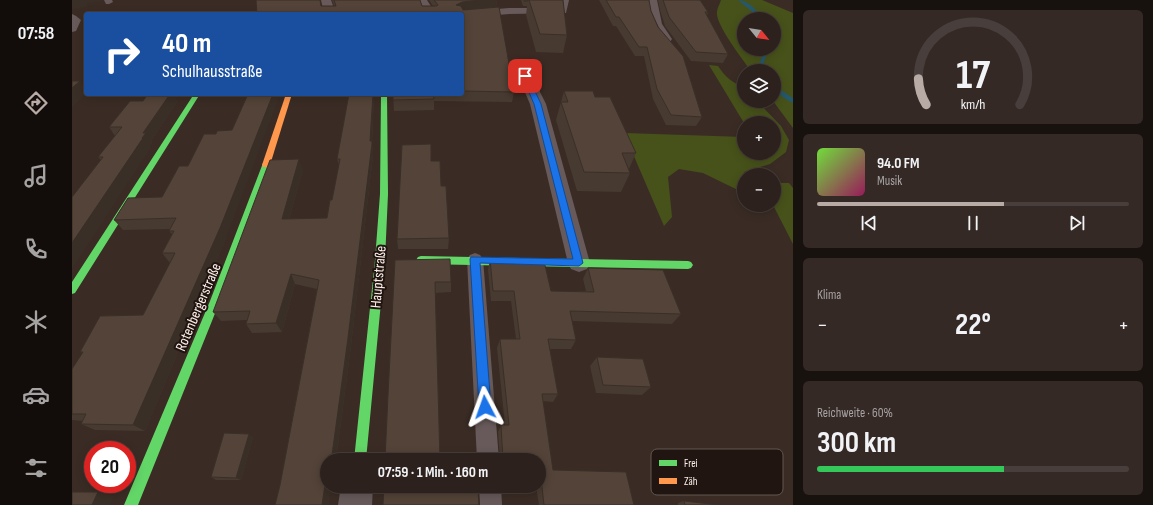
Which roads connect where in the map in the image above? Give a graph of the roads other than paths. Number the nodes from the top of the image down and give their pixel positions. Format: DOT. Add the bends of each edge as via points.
graph roads {
  1 [pos="326,0"];
  2 [pos="422,0"];
  3 [pos="564,0"];
  4 [pos="652,0"];
  5 [pos="507,6"];
  6 [pos="329,12"];
  7 [pos="429,12"];
  8 [pos="464,15"];
  9 [pos="72,18"];
  10 [pos="72,28"];
  11 [pos="675,50"];
  12 [pos="525,76"];
  13 [pos="196,96"];
  14 [pos="288,96"];
  15 [pos="384,96"];
  16 [pos="475,259"];
  17 [pos="412,260"];
  18 [pos="579,263"];
  19 [pos="688,265"];
  20 [pos="72,290"];
  21 [pos="361,453"];
  22 [pos="488,453"];
  23 [pos="356,493"];
  24 [pos="490,493"];
  25 [pos="131,505"];
  26 [pos="355,505"];
  27 [pos="491,505"];
  1 -- 6 [label="street"];
  2 -- 7 [label="street"];
  3 -- 5 [label="street" via="562,11"];
  4 -- 11 [label="street" via="655,23"];
  5 -- 8 [label="street"];
  9 -- 10 [label="street" via="76,20"];
  12 -- 18 [label="street" via="538,104"];
  13 -- 20 [label="street"];
  14 -- 25 [label="street, Rotenbergerstraße" via="257,195 230,267"];
  15 -- 21 [label="street, Hauptstraße" via="384,260"];
  16 -- 17 [label="street"];
  16 -- 18 [label="street"];
  16 -- 22 [label="lane"];
  18 -- 19 [label="street"];
  23 -- 26 [label="street"];
  24 -- 27 [label="lane"];
}
